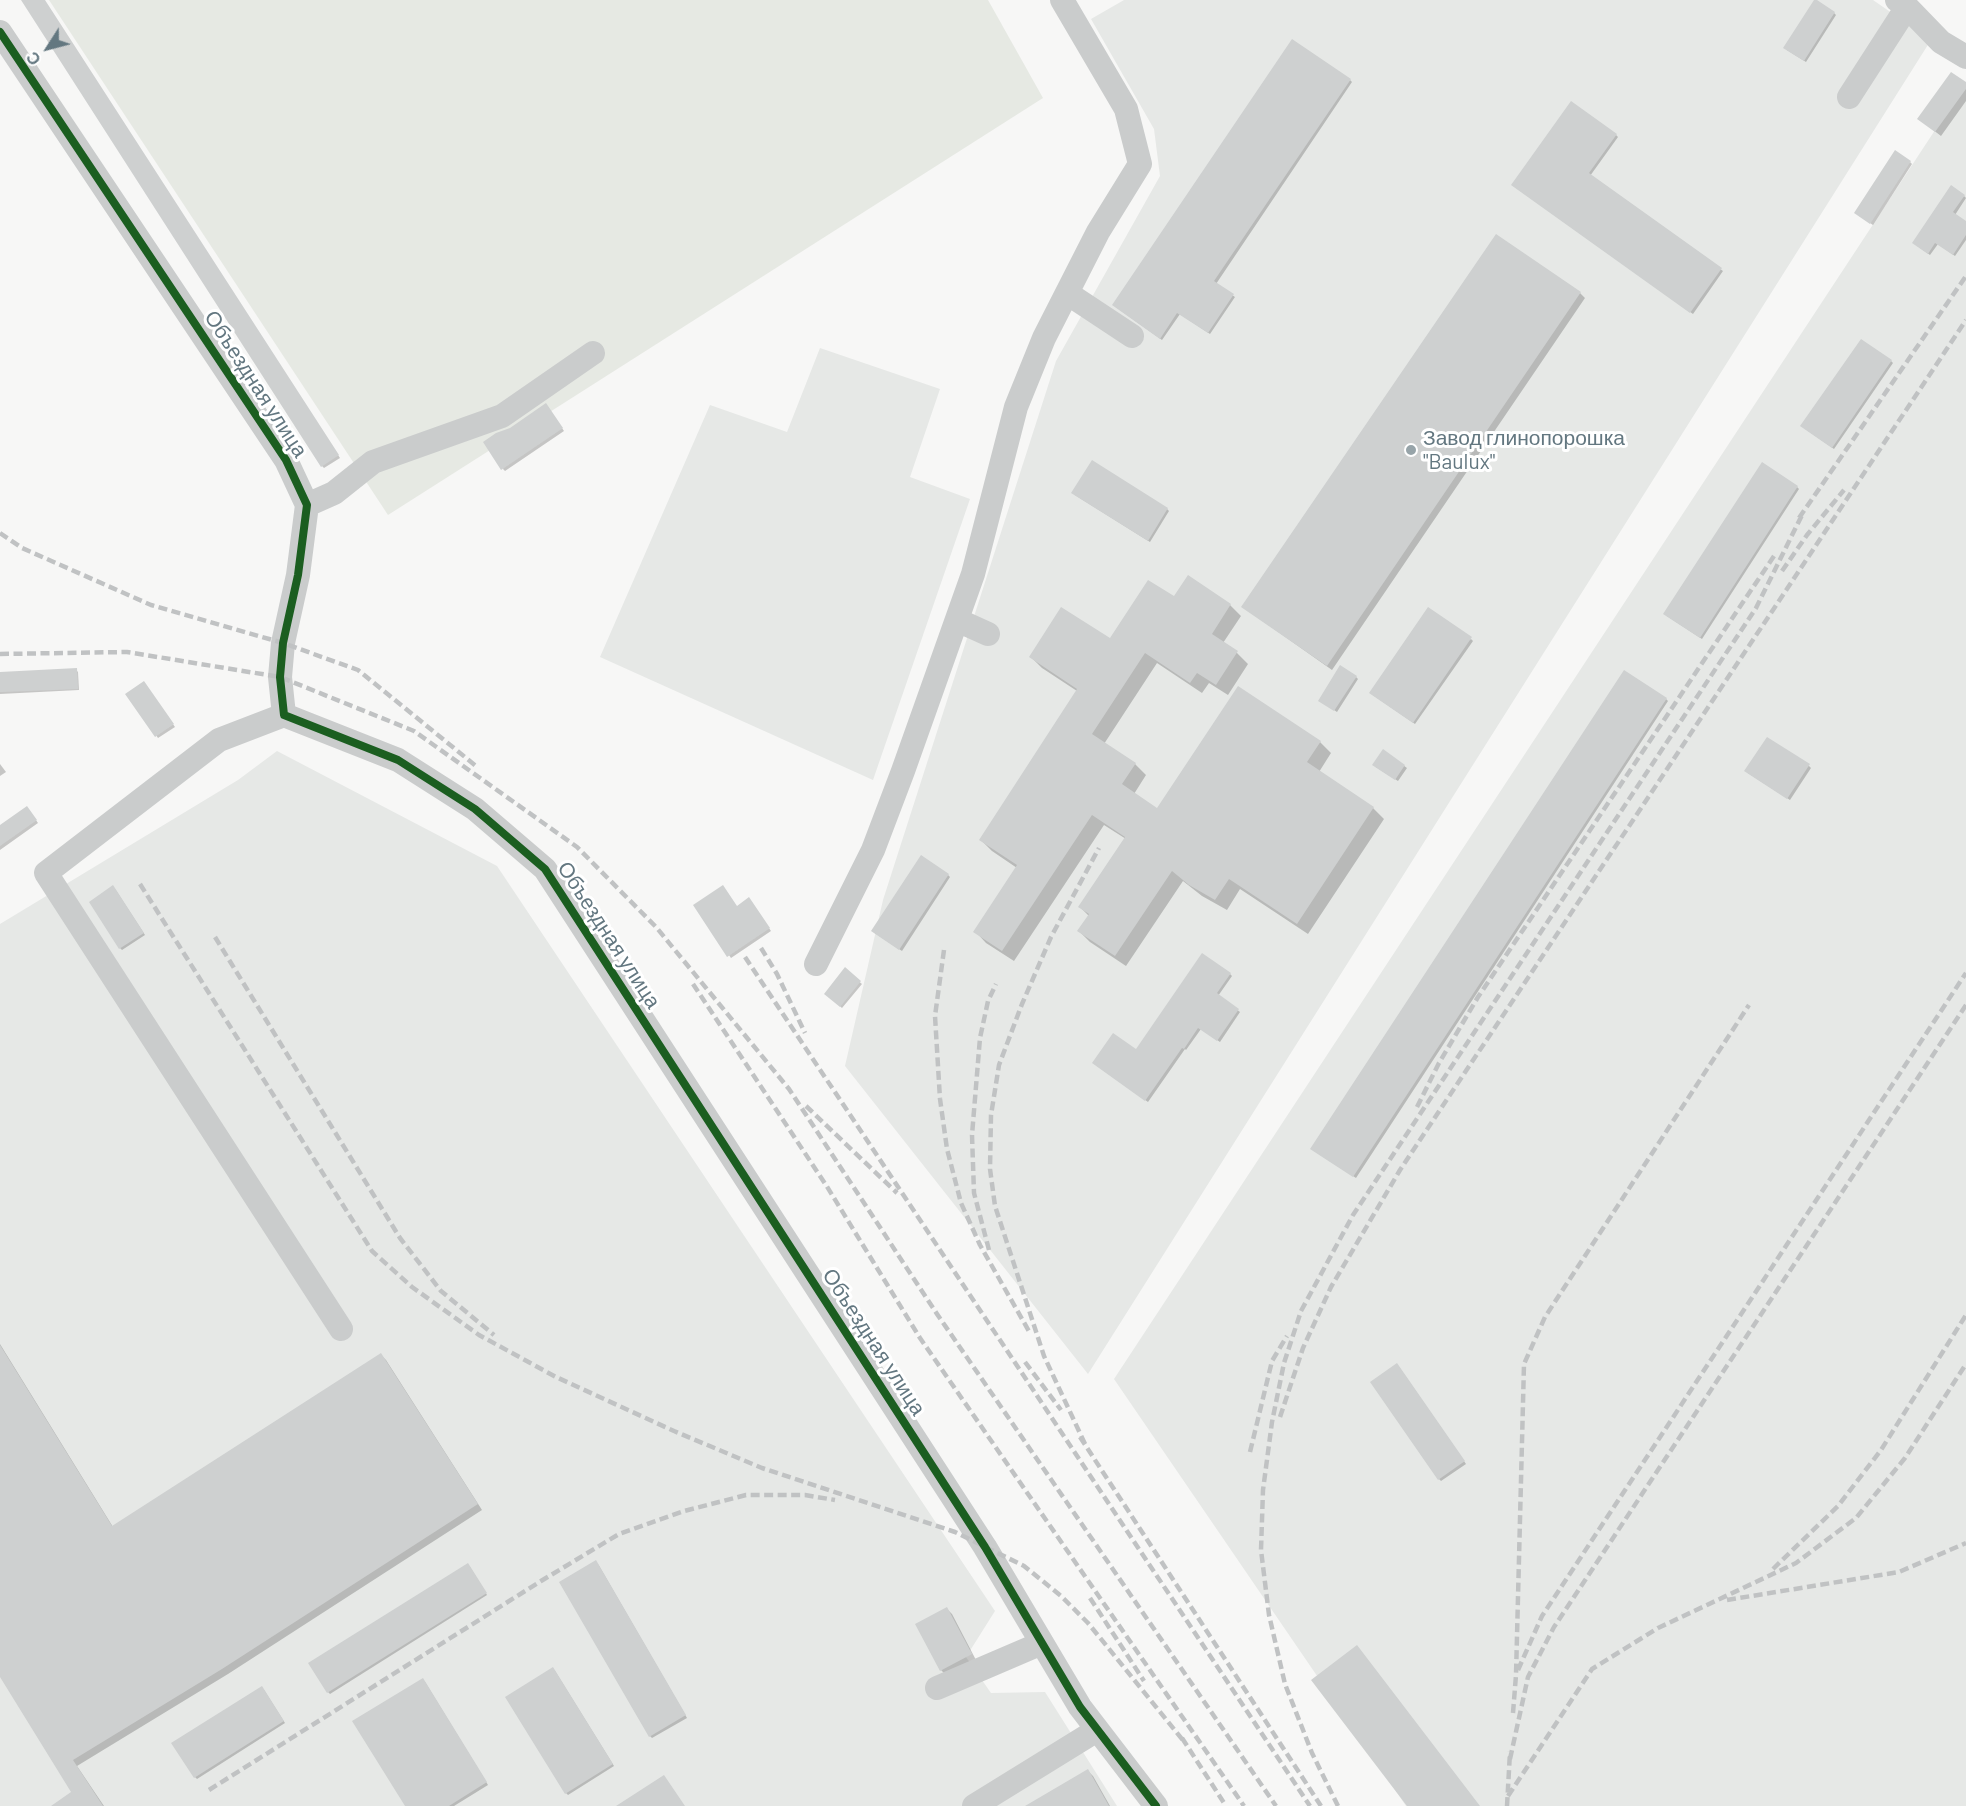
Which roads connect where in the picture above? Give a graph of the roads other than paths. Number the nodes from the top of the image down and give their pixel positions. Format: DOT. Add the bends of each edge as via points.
graph roads {
  1 [pos="1062,0"];
  2 [pos="1902,3"];
  3 [pos="0,32"];
  4 [pos="1966,57"];
  5 [pos="1849,97"];
  6 [pos="1067,292"];
  7 [pos="1132,336"];
  8 [pos="593,353"];
  9 [pos="307,505"];
  10 [pos="957,620"];
  11 [pos="988,634"];
  12 [pos="284,715"];
  13 [pos="816,964"];
  14 [pos="341,1329"];
  15 [pos="1042,1643"];
  16 [pos="937,1688"];
  17 [pos="1097,1730"];
  18 [pos="974,1806"];
  19 [pos="1156,1806"];
  1 -- 6 [label="street" via="1126,109 1140,164"];
  2 -- 4 [label="street" via="1941,42"];
  2 -- 5 [label="street"];
  3 -- 9 [label="street, Объездная улица" via="286,460"];
  6 -- 7 [label="street"];
  6 -- 10 [label="street" via="1016,407 973,574"];
  8 -- 9 [label="street" via="502,416 373,462 334,493"];
  9 -- 12 [label="street" via="298,575 283,643 280,677"];
  10 -- 11 [label="street"];
  10 -- 13 [label="street" via="873,850"];
  12 -- 14 [label="street" via="219,740 46,873"];
  12 -- 15 [label="street, Объездная улица" via="398,759 475,809 545,868 985,1547"];
  15 -- 16 [label="street"];
  15 -- 17 [label="street, Объездная улица"];
  17 -- 18 [label="street"];
  17 -- 19 [label="street, Объездная улица"];
}
